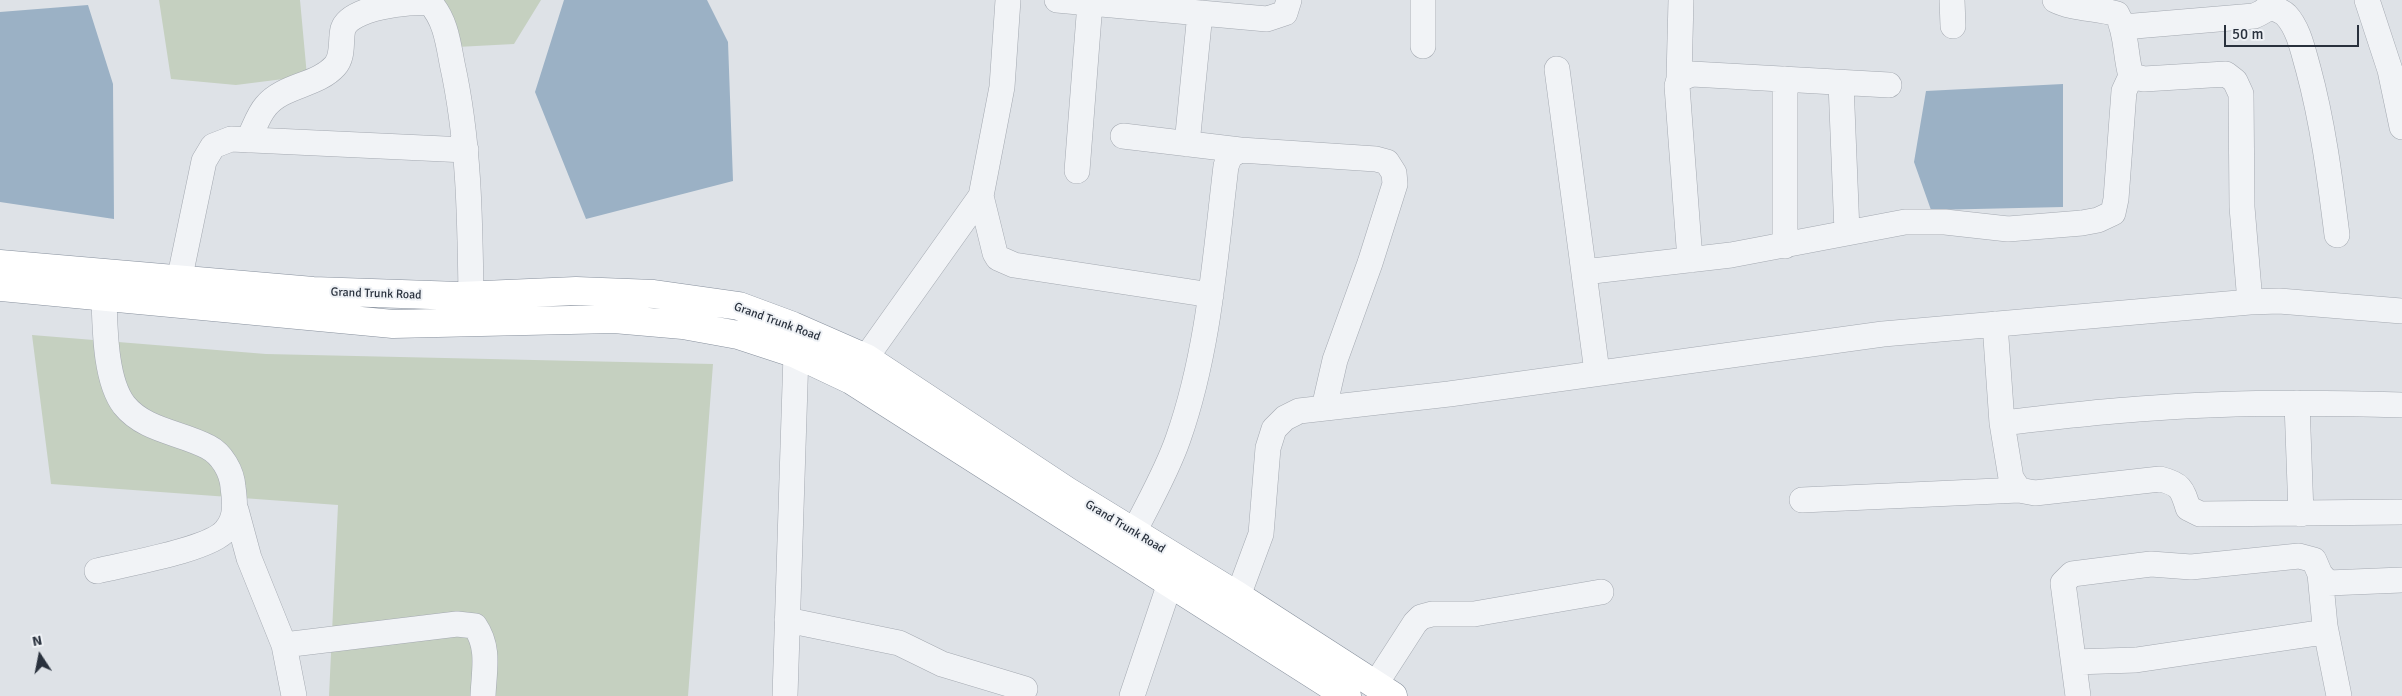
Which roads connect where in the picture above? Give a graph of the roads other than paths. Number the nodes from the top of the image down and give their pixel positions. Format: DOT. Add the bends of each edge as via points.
graph roads {
  1 [pos="1008,0"];
  2 [pos="1057,0"];
  3 [pos="1289,0"];
  4 [pos="1423,0"];
  5 [pos="1681,0"];
  6 [pos="1952,0"];
  7 [pos="2055,0"];
  8 [pos="2366,0"];
  9 [pos="1090,3"];
  10 [pos="2270,3"];
  11 [pos="1165,5"];
  12 [pos="1200,13"];
  13 [pos="1953,26"];
  14 [pos="2123,27"];
  15 [pos="1423,46"];
  16 [pos="2396,65"];
  17 [pos="1556,69"];
  18 [pos="2131,76"];
  19 [pos="1679,79"];
  20 [pos="1785,79"];
  21 [pos="1841,83"];
  22 [pos="1889,85"];
  23 [pos="2402,127"];
  24 [pos="1123,136"];
  25 [pos="248,140"];
  26 [pos="1187,144"];
  27 [pos="466,150"];
  28 [pos="1240,150"];
  29 [pos="1077,171"];
  30 [pos="981,196"];
  31 [pos="1847,232"];
  32 [pos="2337,234"];
  33 [pos="1785,246"];
  34 [pos="1690,260"];
  35 [pos="0,264"];
  36 [pos="1584,272"];
  37 [pos="179,281"];
  38 [pos="0,287"];
  39 [pos="1211,295"];
  40 [pos="471,296"];
  41 [pos="104,298"];
  42 [pos="2250,302"];
  43 [pos="2402,311"];
  44 [pos="1995,324"];
  45 [pos="796,354"];
  46 [pos="858,369"];
  47 [pos="1597,372"];
  48 [pos="2298,403"];
  49 [pos="2402,405"];
  50 [pos="1324,408"];
  51 [pos="2002,423"];
  52 [pos="2019,490"];
  53 [pos="1802,500"];
  54 [pos="236,510"];
  55 [pos="2402,512"];
  56 [pos="2301,514"];
  57 [pos="1134,532"];
  58 [pos="97,571"];
  59 [pos="2320,574"];
  60 [pos="2402,580"];
  61 [pos="1170,583"];
  62 [pos="1601,592"];
  63 [pos="1238,596"];
  64 [pos="787,620"];
  65 [pos="2325,626"];
  66 [pos="284,644"];
  67 [pos="1293,661"];
  68 [pos="2074,662"];
  69 [pos="1025,689"];
  70 [pos="1384,690"];
  71 [pos="1135,695"];
  72 [pos="294,696"];
  73 [pos="483,696"];
  74 [pos="785,696"];
  75 [pos="1320,696"];
  76 [pos="1347,696"];
  77 [pos="2078,696"];
  78 [pos="2339,696"];
  1 -- 30 [label="street" via="1002,87"];
  2 -- 9 [label="street"];
  3 -- 12 [label="street" via="1285,13 1267,19"];
  4 -- 15 [label="street"];
  5 -- 19 [label="street"];
  6 -- 13 [label="street"];
  7 -- 14 [label="street" via="2117,14"];
  8 -- 16 [label="street"];
  9 -- 11 [label="street"];
  9 -- 29 [label="street"];
  10 -- 14 [label="street" via="2254,16"];
  10 -- 32 [label="street" via="2285,14 2302,48 2327,157"];
  11 -- 12 [label="street"];
  12 -- 26 [label="street"];
  14 -- 18 [label="street"];
  16 -- 23 [label="street"];
  17 -- 36 [label="street"];
  18 -- 31 [label="street" via="2124,91 2113,212 2098,220 2008,229 1924,221"];
  18 -- 42 [label="street" via="2144,79 2226,74 2235,81 2241,94 2242,207"];
  19 -- 20 [label="street" via="1692,74"];
  19 -- 34 [label="street"];
  20 -- 21 [label="street"];
  20 -- 33 [label="street"];
  21 -- 22 [label="street"];
  21 -- 31 [label="street"];
  24 -- 26 [label="street"];
  25 -- 27 [label="street"];
  25 -- 27 [label="street" via="266,105 336,65 345,23 354,15 416,2 430,3 439,13 458,90"];
  25 -- 37 [label="street" via="231,139 213,146 204,161"];
  26 -- 28 [label="street"];
  27 -- 40 [label="street"];
  28 -- 39 [label="street" via="1230,156 1226,166"];
  28 -- 50 [label="street" via="1376,159 1387,162 1394,173 1395,184 1335,360"];
  30 -- 39 [label="street" via="995,253 1002,261"];
  30 -- 46 [label="street"];
  31 -- 33 [label="street"];
  33 -- 34 [label="street"];
  34 -- 36 [label="street"];
  35 -- 37 [label="highway, Grand Trunk Road"];
  36 -- 47 [label="street"];
  37 -- 40 [label="highway, Grand Trunk Road" via="376,294"];
  38 -- 41 [label="highway, Grand Trunk Road"];
  39 -- 57 [label="street" via="1206,333 1178,441"];
  40 -- 46 [label="highway, Grand Trunk Road" via="576,291 654,294 739,306 793,326"];
  41 -- 45 [label="highway, Grand Trunk Road" via="393,324 614,319 683,325 738,335"];
  41 -- 54 [label="street" via="107,353 123,404 143,422 208,447 223,460 233,482"];
  42 -- 43 [label="street" via="2279,301"];
  42 -- 44 [label="street"];
  44 -- 47 [label="street" via="1883,334"];
  44 -- 51 [label="street"];
  45 -- 46 [label="highway, Grand Trunk Road"];
  45 -- 64 [label="street"];
  46 -- 57 [label="highway, Grand Trunk Road"];
  46 -- 61 [label="highway, Grand Trunk Road"];
  47 -- 50 [label="street"];
  48 -- 49 [label="street"];
  48 -- 51 [label="street" via="2139,409"];
  48 -- 56 [label="street"];
  50 -- 63 [label="street" via="1299,410 1274,429 1268,448 1261,534"];
  51 -- 52 [label="street" via="2011,478"];
  52 -- 53 [label="street"];
  52 -- 56 [label="street" via="2035,493 2160,479 2175,482 2184,492 2188,508 2200,514"];
  54 -- 58 [label="street" via="226,530 206,544"];
  54 -- 66 [label="street" via="249,558"];
  55 -- 56 [label="street"];
  57 -- 63 [label="highway, Grand Trunk Road"];
  59 -- 60 [label="street" via="2328,582"];
  59 -- 65 [label="street"];
  59 -- 68 [label="street" via="2314,560 2299,556 2191,567 2151,564 2072,574 2063,583"];
  61 -- 67 [label="highway, Grand Trunk Road"];
  61 -- 71 [label="street"];
  62 -- 70 [label="street" via="1474,614 1421,617 1415,623"];
  63 -- 70 [label="highway, Grand Trunk Road"];
  64 -- 69 [label="street" via="899,643 942,664"];
  64 -- 74 [label="street"];
  65 -- 68 [label="street" via="2318,633 2163,657"];
  65 -- 78 [label="street"];
  66 -- 72 [label="street"];
  66 -- 73 [label="street" via="458,624 475,626 483,638"];
  67 -- 75 [label="street"];
  67 -- 76 [label="highway, Grand Trunk Road"];
  68 -- 77 [label="street"];
}
